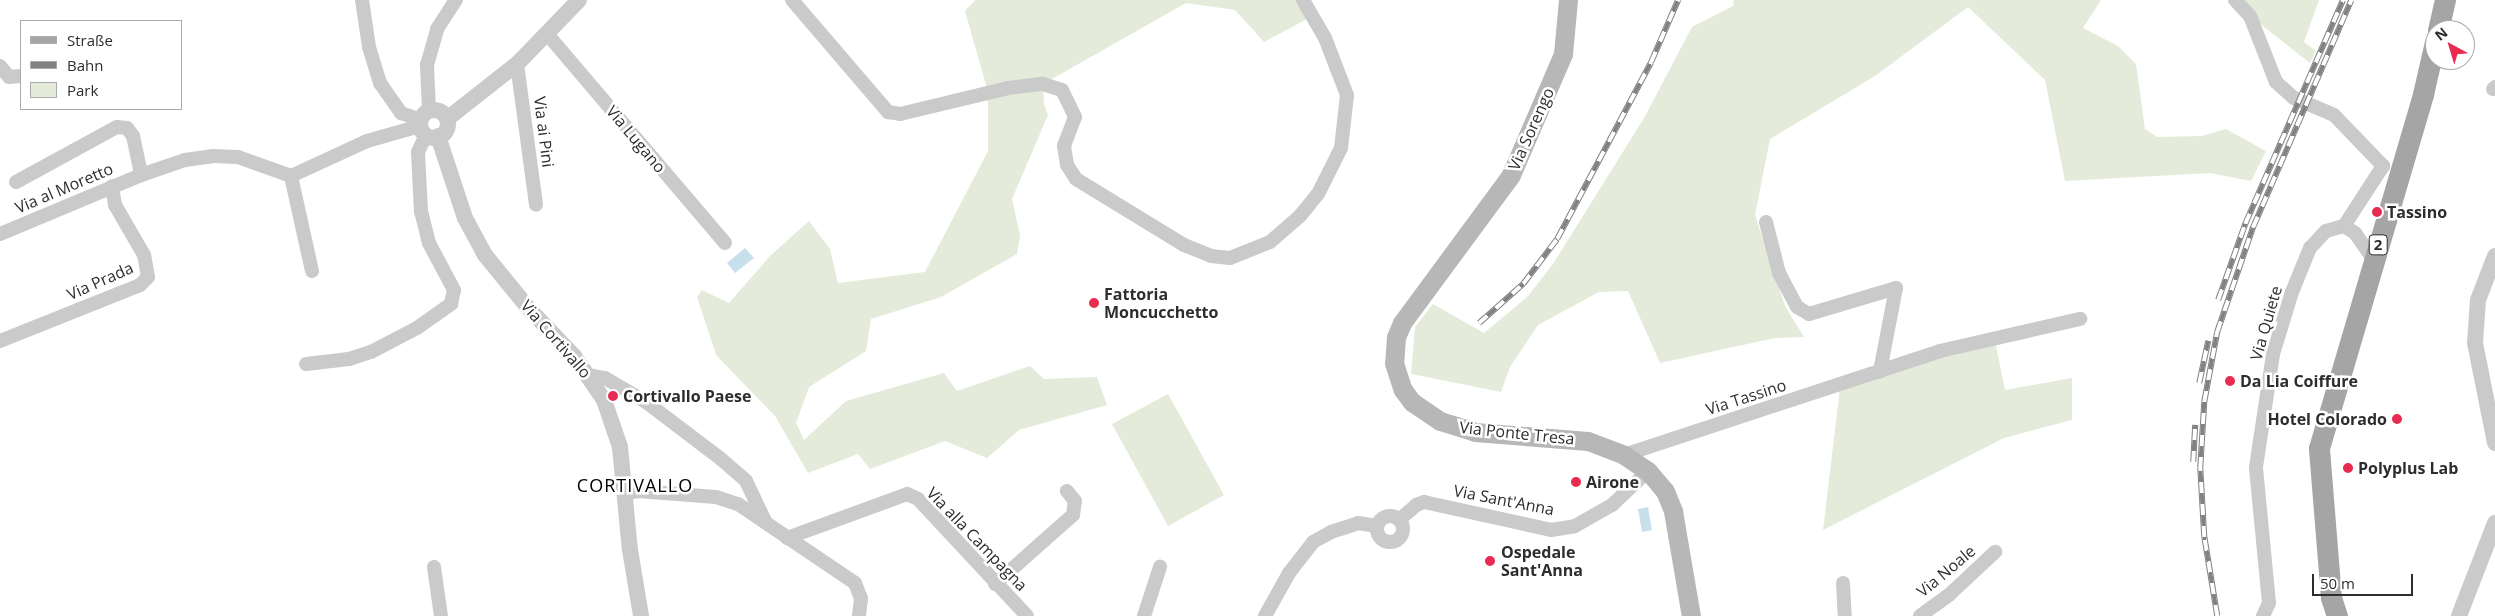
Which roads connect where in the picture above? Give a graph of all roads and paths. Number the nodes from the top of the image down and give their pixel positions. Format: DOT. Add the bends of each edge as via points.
graph roads {
  1 [pos="362,0"];
  2 [pos="456,0"];
  3 [pos="579,0"];
  4 [pos="792,0"];
  5 [pos="1303,0"];
  6 [pos="1568,0"];
  7 [pos="2235,0"];
  8 [pos="2445,0"];
  9 [pos="2440,20"];
  10 [pos="548,35"];
  11 [pos="517,64"];
  12 [pos="0,66"];
  13 [pos="2425,70"];
  14 [pos="20,76"];
  15 [pos="427,126"];
  16 [pos="2392,168"];
  17 [pos="141,174"];
  18 [pos="291,176"];
  19 [pos="16,182"];
  20 [pos="112,186"];
  21 [pos="536,205"];
  22 [pos="1766,222"];
  23 [pos="2344,226"];
  24 [pos="0,234"];
  25 [pos="725,243"];
  26 [pos="1460,245"];
  27 [pos="2495,256"];
  28 [pos="2374,260"];
  29 [pos="312,271"];
  30 [pos="2080,319"];
  31 [pos="0,341"];
  32 [pos="306,364"];
  33 [pos="1880,371"];
  34 [pos="589,375"];
  35 [pos="2490,389"];
  36 [pos="2495,443"];
  37 [pos="1624,455"];
  38 [pos="1648,470"];
  39 [pos="1067,492"];
  40 [pos="626,493"];
  41 [pos="1399,520"];
  42 [pos="766,522"];
  43 [pos="2495,523"];
  44 [pos="1377,526"];
  45 [pos="787,538"];
  46 [pos="1995,552"];
  47 [pos="434,567"];
  48 [pos="1160,567"];
  49 [pos="1842,583"];
  50 [pos="994,584"];
  51 [pos="442,616"];
  52 [pos="641,616"];
  53 [pos="859,616"];
  54 [pos="1026,616"];
  55 [pos="1144,616"];
  56 [pos="1265,616"];
  57 [pos="1691,616"];
  58 [pos="1845,616"];
  59 [pos="1920,616"];
  60 [pos="2263,616"];
  61 [pos="2337,616"];
  62 [pos="2459,616"];
  1 -- 15 [label="street" via="369,47 380,83 401,113"];
  2 -- 15 [label="street, Via Cortivallo" via="437,29 427,65"];
  3 -- 10 [label="street"];
  4 -- 5 [label="street" via="888,112 900,114 954,99 1043,84 1062,90 1075,117 1064,146 1067,164 1076,179 1184,245 1211,256 1230,258 1270,242 1300,216 1327,180 1341,148 1347,95 1325,38"];
  6 -- 26 [label="main road, Via Sorengo" via="1563,54 1533,127 1510,175"];
  7 -- 16 [label="street" via="2250,16 2276,82 2294,98 2334,115"];
  8 -- 9 [label="main road"];
  10 -- 11 [label="street"];
  10 -- 25 [label="street, Via Lugano"];
  11 -- 15 [label="street" via="447,119 438,110"];
  11 -- 21 [label="street, Via ai Pini"];
  12 -- 14 [label="street" via="10,77"];
  13 -- 16 [label="main road, 2"];
  15 -- 18 [label="street" via="367,141"];
  15 -- 32 [label="street" via="418,152 420,212 429,243 454,290 451,304 417,328 371,352 349,359"];
  15 -- 34 [label="street, Via Cortivallo" via="485,255"];
  16 -- 23 [label="street"];
  16 -- 28 [label="main road, 2"];
  17 -- 18 [label="street, Via al Moretto" via="185,160 212,156 238,157"];
  17 -- 19 [label="street, Via al Moretto" via="133,136 127,128 117,127"];
  17 -- 20 [label="street, Via al Moretto"];
  18 -- 29 [label="street"];
  20 -- 24 [label="street, Via al Moretto"];
  20 -- 31 [label="street, Via Prada" via="115,206 144,255 148,277 140,285"];
  22 -- 33 [label="street" via="1779,273 1797,307 1809,314 1896,288"];
  23 -- 28 [label="street" via="2356,233"];
  23 -- 60 [label="street, Via Quiete" via="2326,231 2310,248 2273,354 2256,467 2268,603"];
  26 -- 37 [label="main road, Via Ponte Tresa" via="1413,306 1396,337 1396,372 1412,402 1425,413 1456,428 1588,441"];
  27 -- 35 [label="street" via="2478,300 2475,343"];
  28 -- 61 [label="main road, 2" via="2319,448 2331,598"];
  30 -- 33 [label="street, Via Tassino" via="1940,351"];
  33 -- 37 [label="street, Via Tassino"];
  34 -- 40 [label="street, Via Cortivallo" via="612,421"];
  34 -- 42 [label="street" via="605,378 646,402 714,454 746,481"];
  35 -- 36 [label="street"];
  37 -- 38 [label="main road, Via Ponte Tresa"];
  38 -- 41 [label="street, Via Sant'Anna" via="1612,505 1575,526 1551,530 1424,502"];
  38 -- 57 [label="main road, Via Ponte Tresa" via="1665,491 1673,511"];
  39 -- 50 [label="street" via="1075,501 1073,515"];
  40 -- 42 [label="street" via="638,491 716,498 738,504"];
  40 -- 52 [label="street, Via Cortivallo" via="630,550"];
  41 -- 44 [label="street" via="1384,517"];
  41 -- 44 [label="street" via="1402,532 1394,541 1382,539"];
  42 -- 45 [label="street"];
  43 -- 62 [label="street"];
  44 -- 56 [label="street" via="1358,524 1326,534 1313,542"];
  45 -- 50 [label="street, Via alla Campagna" via="907,494 918,499"];
  45 -- 53 [label="street" via="855,583 861,600"];
  46 -- 59 [label="street, Via Noale" via="1950,594"];
  47 -- 51 [label="street"];
  48 -- 55 [label="street"];
  49 -- 58 [label="street"];
  50 -- 54 [label="street, Via alla Campagna"];
}
